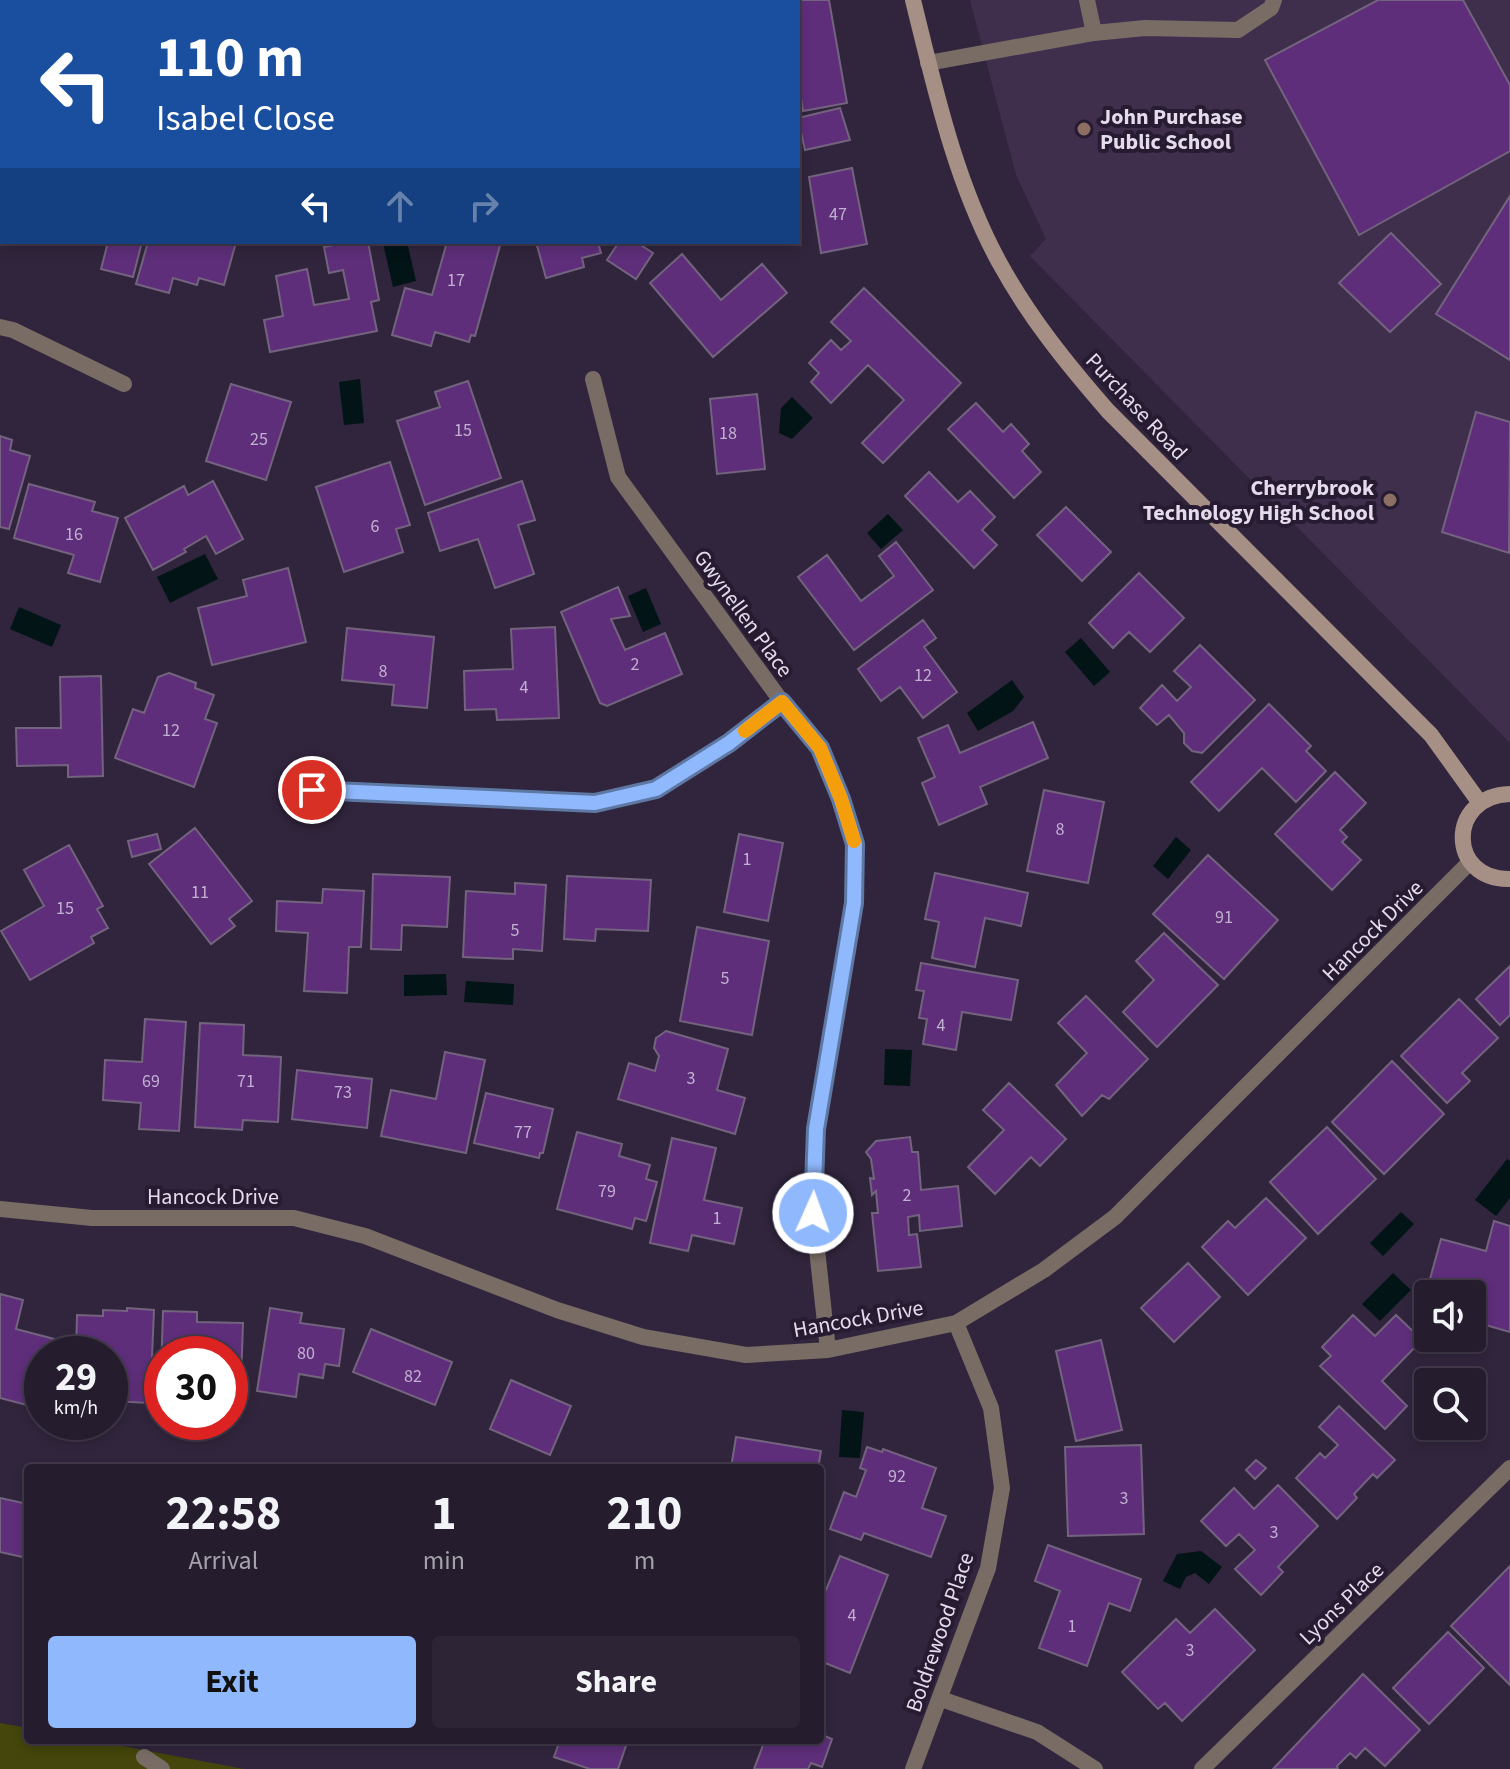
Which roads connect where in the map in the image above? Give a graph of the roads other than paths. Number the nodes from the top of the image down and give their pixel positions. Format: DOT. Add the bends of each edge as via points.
graph roads {
  1 [pos="913,0"];
  2 [pos="1087,0"];
  3 [pos="1274,0"];
  4 [pos="1094,33"];
  5 [pos="928,63"];
  6 [pos="0,327"];
  7 [pos="593,379"];
  8 [pos="124,384"];
  9 [pos="782,702"];
  10 [pos="312,790"];
  11 [pos="1510,794"];
  12 [pos="1480,803"];
  13 [pos="1470,862"];
  14 [pos="1510,879"];
  15 [pos="0,1209"];
  16 [pos="956,1323"];
  17 [pos="828,1350"];
  18 [pos="1510,1468"];
  19 [pos="941,1699"];
  20 [pos="144,1757"];
  21 [pos="162,1769"];
  22 [pos="913,1769"];
  23 [pos="1095,1769"];
  24 [pos="1202,1769"];
  1 -- 5 [label="main road, Purchase Road"];
  2 -- 4 [label="street"];
  3 -- 4 [label="street" via="1271,8 1238,30"];
  4 -- 5 [label="street"];
  5 -- 12 [label="main road, Purchase Road" via="972,206 999,262 1058,354 1108,411 1431,735"];
  6 -- 8 [label="street"];
  7 -- 9 [label="street, Gwynellen Place" via="618,477"];
  9 -- 10 [label="street" via="656,789 595,803"];
  9 -- 17 [label="street, Gwynellen Place" via="820,748 855,844 854,903 816,1129 813,1213"];
  11 -- 12 [label="main road"];
  12 -- 13 [label="main road" via="1472,809 1462,836"];
  13 -- 14 [label="main road" via="1493,878"];
  13 -- 16 [label="street, Hancock Drive" via="1115,1217 1044,1270"];
  15 -- 17 [label="street, Hancock Drive" via="92,1218 294,1218 365,1236 643,1337 746,1355"];
  16 -- 17 [label="street, Hancock Drive"];
  16 -- 19 [label="street, Boldrewood Place" via="991,1408 1002,1488 988,1568"];
  18 -- 24 [label="street, Lyons Place"];
  19 -- 22 [label="street, Boldrewood Place"];
  19 -- 23 [label="street" via="1037,1732"];
  20 -- 21 [label="street"];
}
